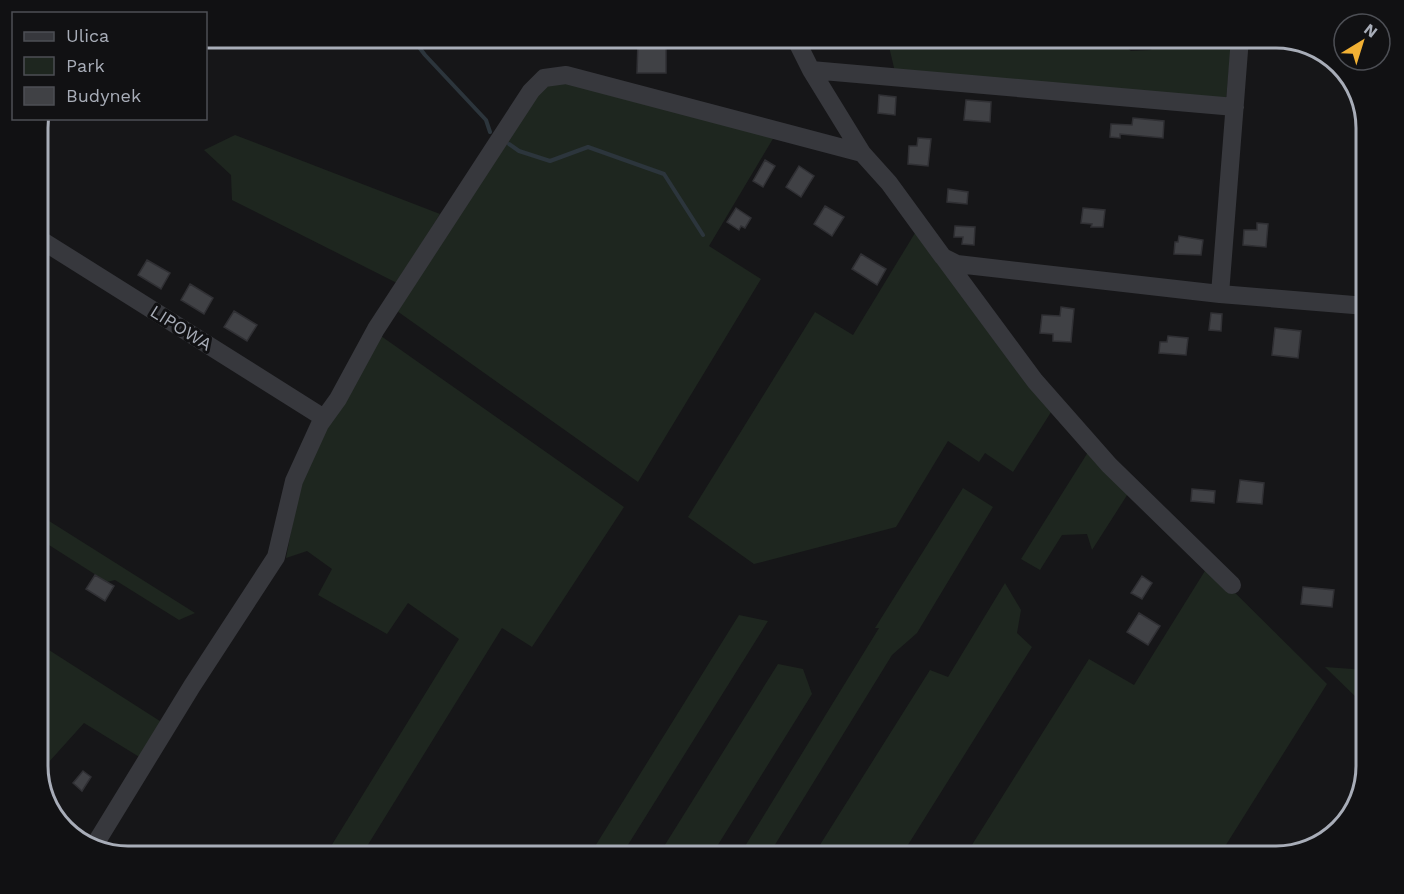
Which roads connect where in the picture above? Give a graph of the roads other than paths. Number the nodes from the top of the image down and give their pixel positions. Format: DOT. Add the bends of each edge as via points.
graph roads {
  1 [pos="800,48"];
  2 [pos="1239,48"];
  3 [pos="811,70"];
  4 [pos="1235,106"];
  5 [pos="862,153"];
  6 [pos="48,244"];
  7 [pos="943,257"];
  8 [pos="1220,294"];
  9 [pos="1356,305"];
  10 [pos="324,418"];
  11 [pos="1232,585"];
  12 [pos="98,840"];
  1 -- 3 [label="street"];
  2 -- 4 [label="street"];
  3 -- 4 [label="street"];
  3 -- 5 [label="street"];
  4 -- 8 [label="street"];
  5 -- 7 [label="street"];
  5 -- 10 [label="street" via="566,75 544,78 531,91 376,329"];
  6 -- 10 [label="street, LIPOWA"];
  7 -- 8 [label="street" via="957,264"];
  7 -- 11 [label="street" via="1043,390 1109,465"];
  8 -- 9 [label="street"];
  10 -- 12 [label="street" via="294,481 276,556"];
}
